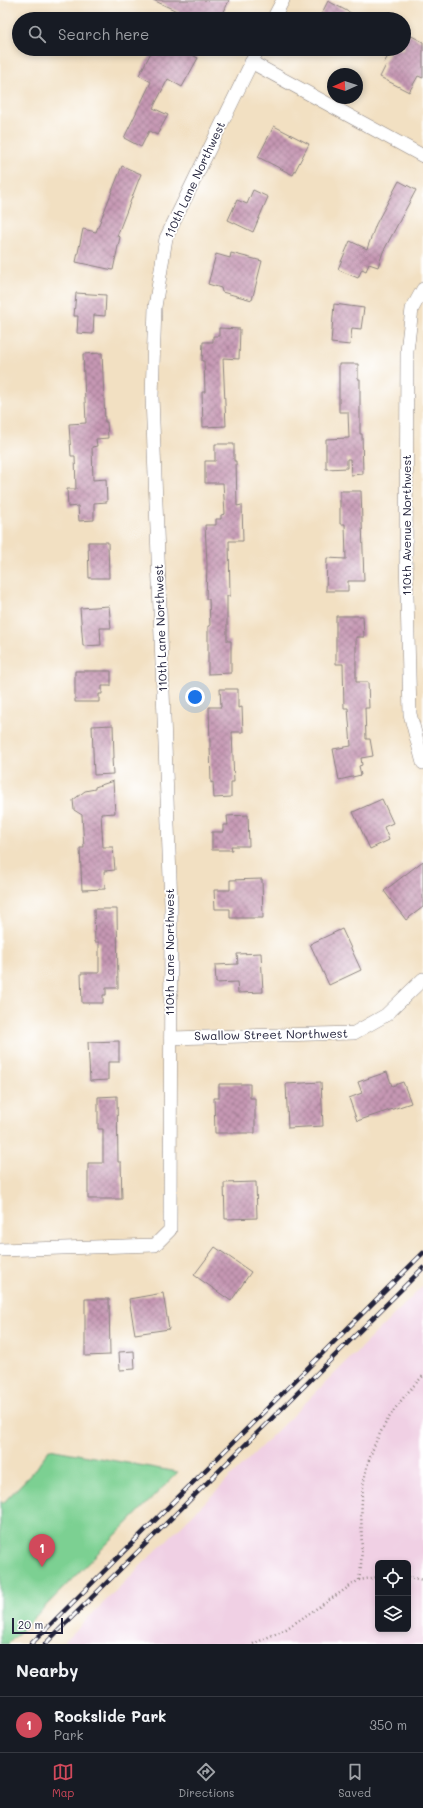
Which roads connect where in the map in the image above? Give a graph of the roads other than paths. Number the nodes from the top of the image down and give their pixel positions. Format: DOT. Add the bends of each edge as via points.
graph roads {
  1 [pos="283,0"];
  2 [pos="277,12"];
  3 [pos="254,56"];
  4 [pos="251,62"];
  5 [pos="423,156"];
  6 [pos="423,289"];
  7 [pos="423,764"];
  8 [pos="423,979"];
  9 [pos="171,1038"];
  10 [pos="0,1250"];
  1 -- 2 [label="street"];
  3 -- 4 [label="street, 110th Lane Northwest"];
  4 -- 5 [label="street"];
  4 -- 9 [label="street, 110th Lane Northwest" via="166,238 155,307 152,396 171,905"];
  6 -- 7 [label="street, 110th Avenue Northwest" via="412,309 406,351 406,551 410,714"];
  8 -- 9 [label="street, Swallow Street Northwest" via="386,1015 354,1033"];
  9 -- 10 [label="street, 110th Lane Northwest" via="170,1230 155,1245"];
}
